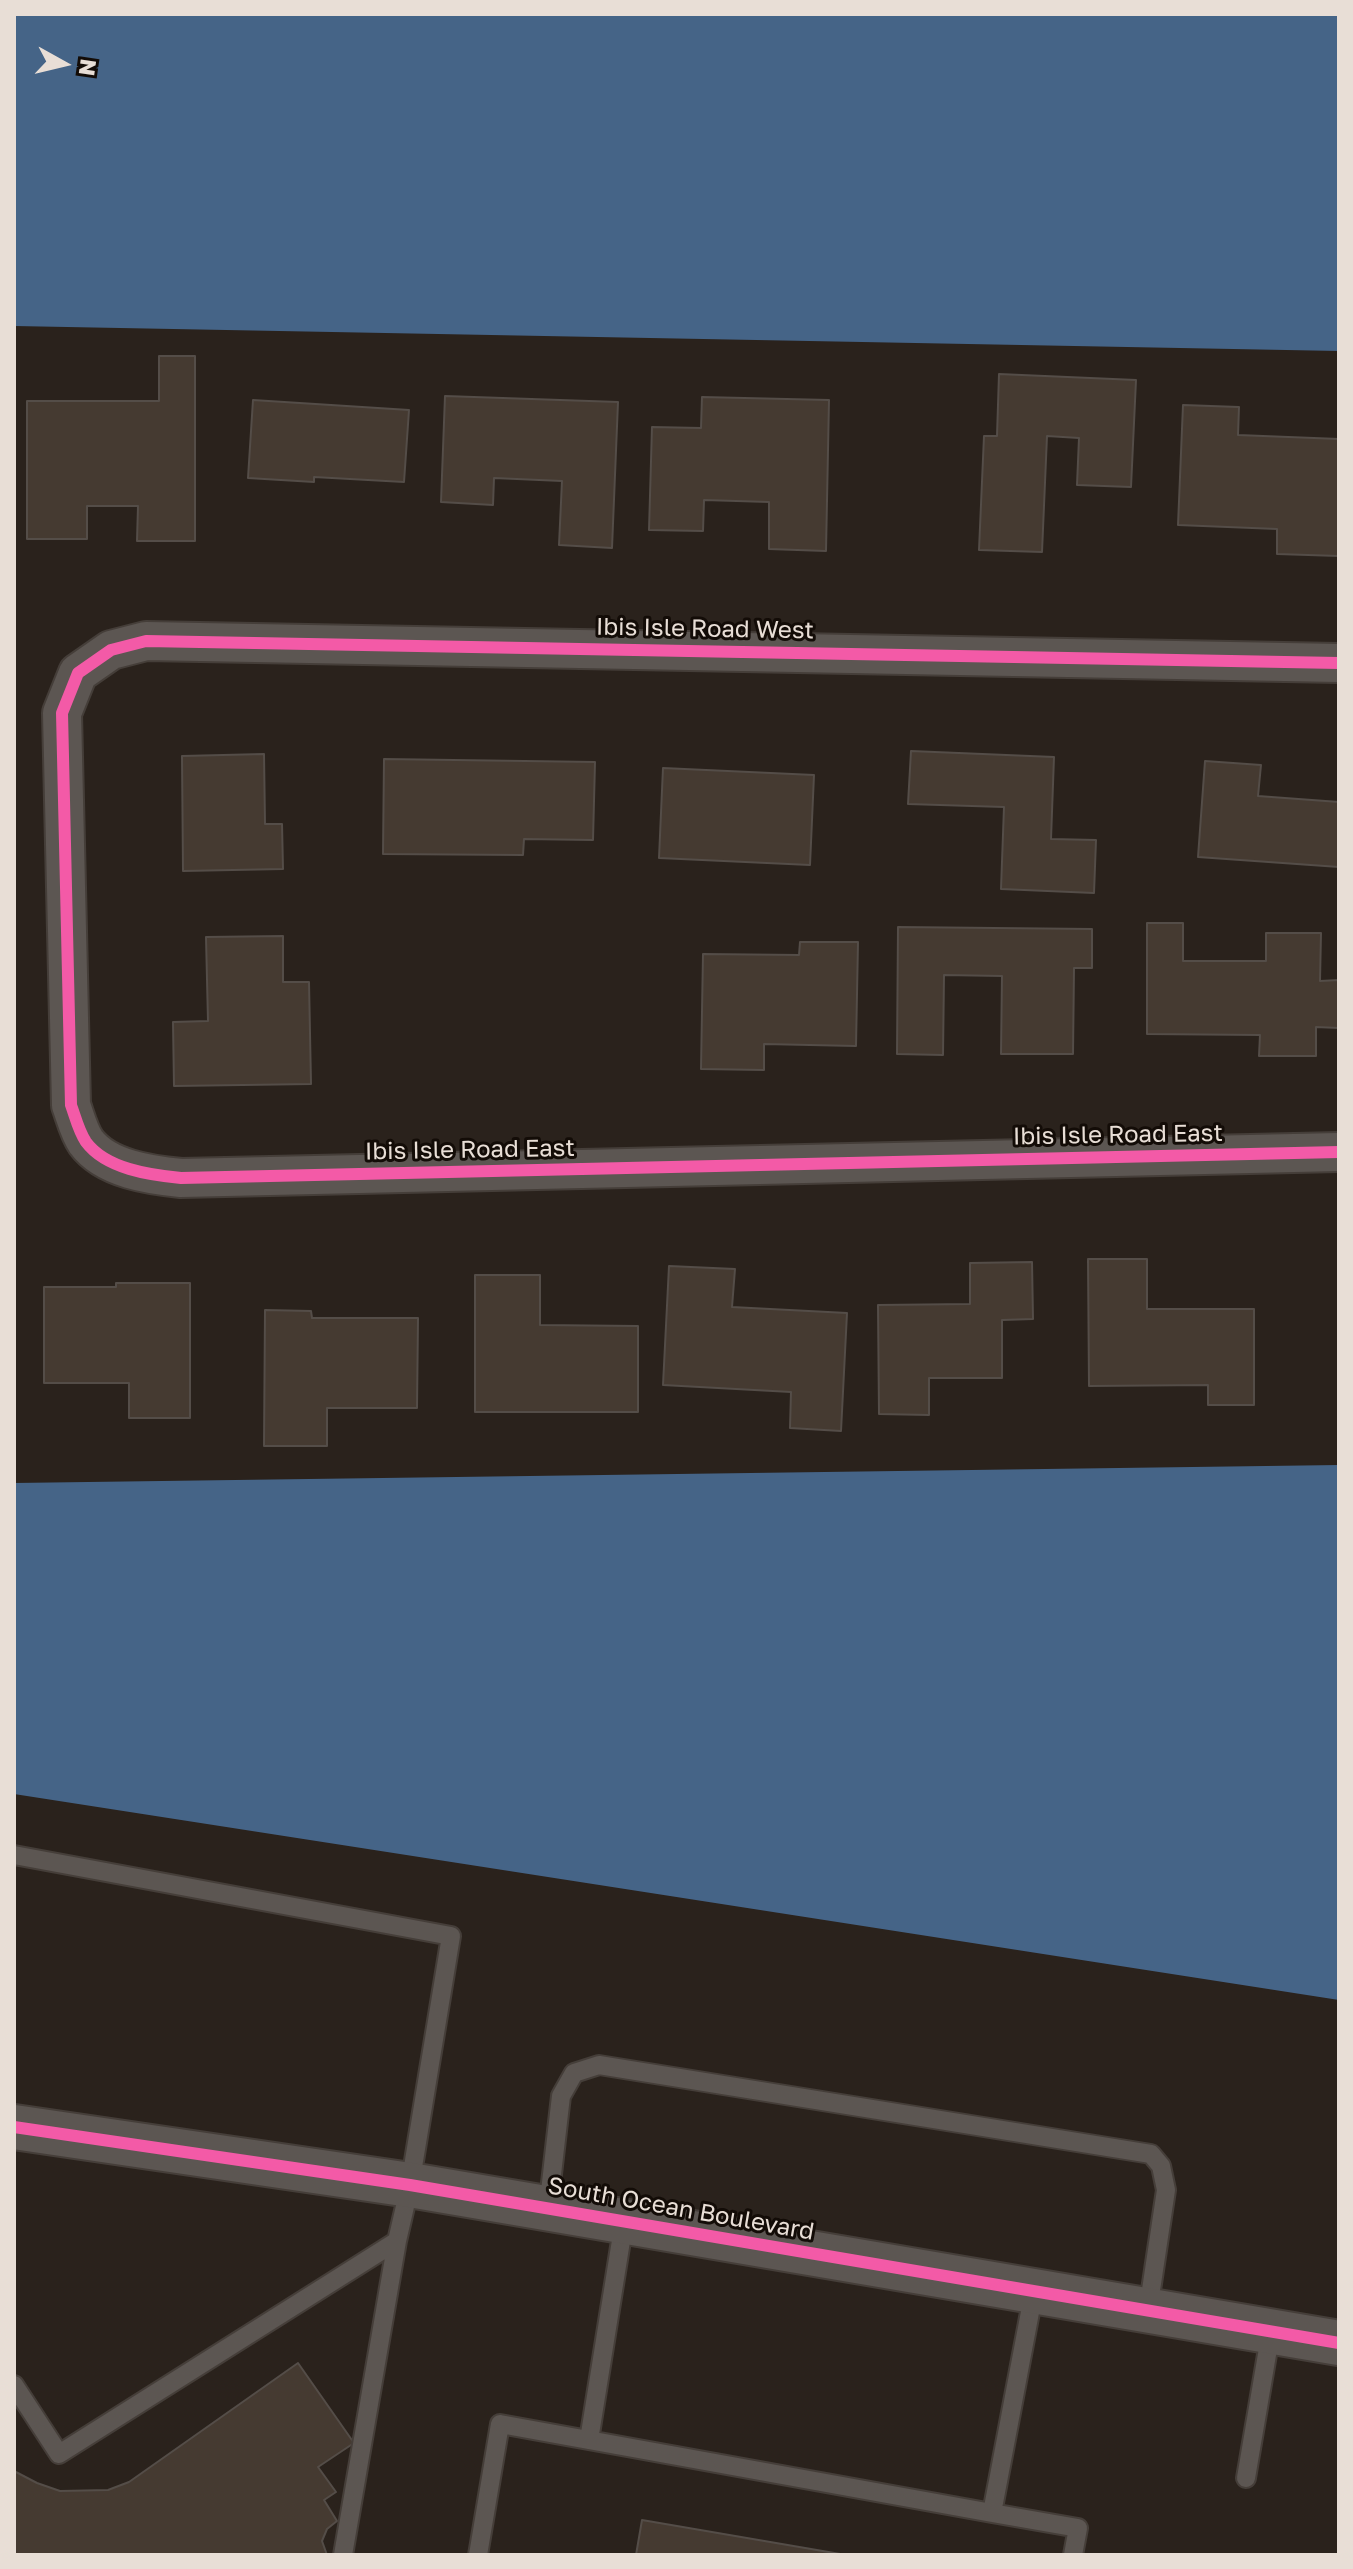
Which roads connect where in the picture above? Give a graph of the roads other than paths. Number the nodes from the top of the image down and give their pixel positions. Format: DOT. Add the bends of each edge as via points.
graph roads {
  1 [pos="1339,663"];
  2 [pos="78,673"];
  3 [pos="1339,1152"];
  4 [pos="14,1855"];
  5 [pos="14,2127"];
  6 [pos="410,2185"];
  7 [pos="548,2209"];
  8 [pos="624,2222"];
  9 [pos="397,2241"];
  10 [pos="1034,2291"];
  11 [pos="1148,2310"];
  12 [pos="1271,2331"];
  13 [pos="1339,2343"];
  14 [pos="14,2385"];
  15 [pos="589,2440"];
  16 [pos="1246,2478"];
  17 [pos="992,2513"];
  18 [pos="343,2555"];
  19 [pos="478,2555"];
  20 [pos="1073,2555"];
  1 -- 2 [label="street, Ibis Isle Road West" via="146,641 111,650"];
  2 -- 3 [label="street, Ibis Isle Road East" via="62,713 71,1105 86,1142 109,1161 144,1174 181,1178"];
  4 -- 6 [label="lane" via="451,1936"];
  5 -- 6 [label="main road, South Ocean Boulevard"];
  6 -- 7 [label="main road, South Ocean Boulevard"];
  6 -- 9 [label="lane"];
  7 -- 8 [label="main road, South Ocean Boulevard"];
  7 -- 11 [label="lane" via="561,2096 574,2073 599,2065 1151,2154 1161,2166 1166,2190"];
  8 -- 10 [label="main road, South Ocean Boulevard"];
  8 -- 15 [label="lane"];
  9 -- 14 [label="lane" via="59,2454"];
  9 -- 18 [label="lane"];
  10 -- 11 [label="main road, South Ocean Boulevard"];
  10 -- 17 [label="lane"];
  11 -- 12 [label="main road, South Ocean Boulevard"];
  12 -- 13 [label="main road, South Ocean Boulevard"];
  12 -- 16 [label="lane"];
  15 -- 17 [label="lane"];
  15 -- 19 [label="lane" via="500,2424"];
  17 -- 20 [label="lane" via="1078,2528"];
}
